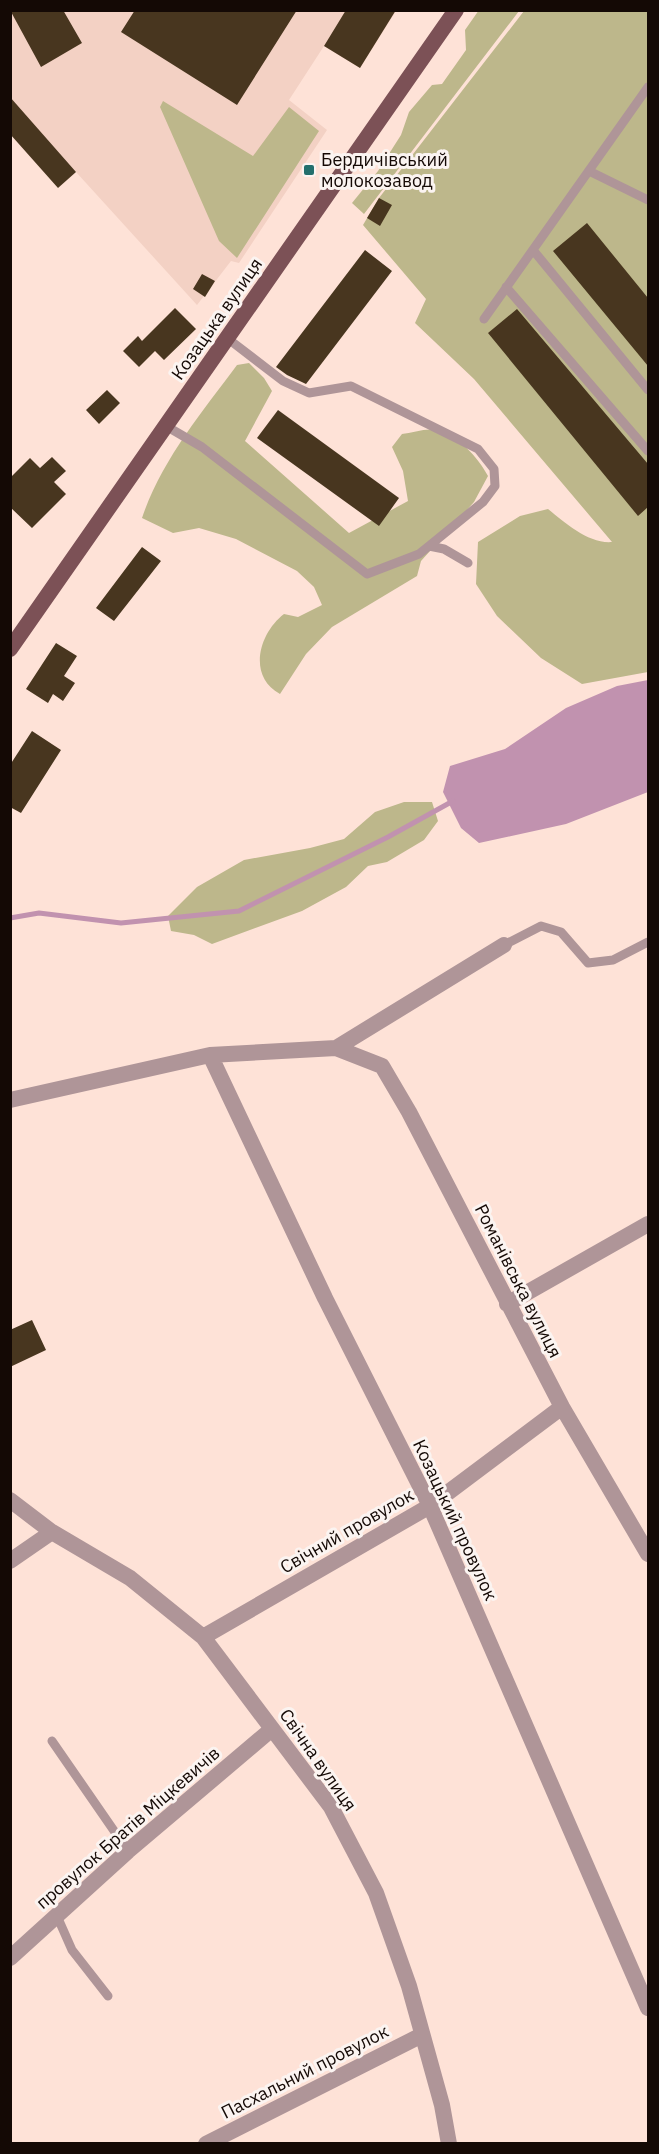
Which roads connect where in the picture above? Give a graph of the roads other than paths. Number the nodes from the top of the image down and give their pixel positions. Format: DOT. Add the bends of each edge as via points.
graph roads {
  1 [pos="456,10"];
  2 [pos="648,87"];
  3 [pos="589,171"];
  4 [pos="648,200"];
  5 [pos="533,250"];
  6 [pos="507,287"];
  7 [pos="484,319"];
  8 [pos="227,338"];
  9 [pos="648,390"];
  10 [pos="166,426"];
  11 [pos="648,451"];
  12 [pos="429,546"];
  13 [pos="468,563"];
  14 [pos="10,649"];
  15 [pos="648,942"];
  16 [pos="504,945"];
  17 [pos="336,1048"];
  18 [pos="210,1055"];
  19 [pos="10,1100"];
  20 [pos="648,1224"];
  21 [pos="507,1304"];
  22 [pos="562,1407"];
  23 [pos="10,1500"];
  24 [pos="430,1506"];
  25 [pos="52,1532"];
  26 [pos="648,1554"];
  27 [pos="10,1561"];
  28 [pos="203,1637"];
  29 [pos="272,1729"];
  30 [pos="52,1741"];
  31 [pos="128,1851"];
  32 [pos="57,1916"];
  33 [pos="10,1958"];
  34 [pos="108,1996"];
  35 [pos="648,2008"];
  36 [pos="422,2035"];
  37 [pos="206,2144"];
  38 [pos="449,2144"];
  1 -- 8 [label="main road, Козацька вулиця"];
  2 -- 3 [label="lane"];
  3 -- 4 [label="lane"];
  3 -- 5 [label="lane"];
  5 -- 6 [label="lane"];
  5 -- 9 [label="lane"];
  6 -- 7 [label="lane"];
  6 -- 11 [label="lane"];
  8 -- 10 [label="main road, Козацька вулиця"];
  8 -- 12 [label="lane" via="283,381 309,393 351,386 478,449 495,469 495,486 483,502"];
  10 -- 12 [label="lane" via="202,447 367,574 419,554"];
  10 -- 14 [label="main road, Козацька вулиця"];
  12 -- 13 [label="lane" via="444,549"];
  15 -- 16 [label="lane" via="612,960 588,963 561,932 541,926"];
  16 -- 17 [label="street, Романівська вулиця"];
  17 -- 18 [label="street, Романівська вулиця"];
  17 -- 21 [label="street, Романівська вулиця" via="382,1066"];
  18 -- 19 [label="street, Романівська вулиця"];
  18 -- 24 [label="street, Козацький провулок" via="325,1298"];
  20 -- 21 [label="street"];
  21 -- 22 [label="street, Романівська вулиця"];
  22 -- 24 [label="street, Свічний провулок"];
  22 -- 26 [label="street, Романівська вулиця"];
  23 -- 25 [label="street, Свічна вулиця"];
  24 -- 28 [label="street, Свічний провулок"];
  24 -- 35 [label="street, Козацький провулок"];
  25 -- 27 [label="street"];
  25 -- 28 [label="street, Свічна вулиця" via="130,1578"];
  28 -- 29 [label="street, Свічна вулиця"];
  29 -- 31 [label="street, провулок Братів Міцкевичів"];
  29 -- 36 [label="street, Свічна вулиця" via="331,1808 376,1893"];
  30 -- 31 [label="lane"];
  31 -- 32 [label="street, провулок Братів Міцкевичів"];
  32 -- 33 [label="street, провулок Братів Міцкевичів"];
  32 -- 34 [label="lane" via="72,1950"];
  36 -- 37 [label="street, Пасхальний провулок"];
  36 -- 38 [label="street, Свічна вулиця"];
}
